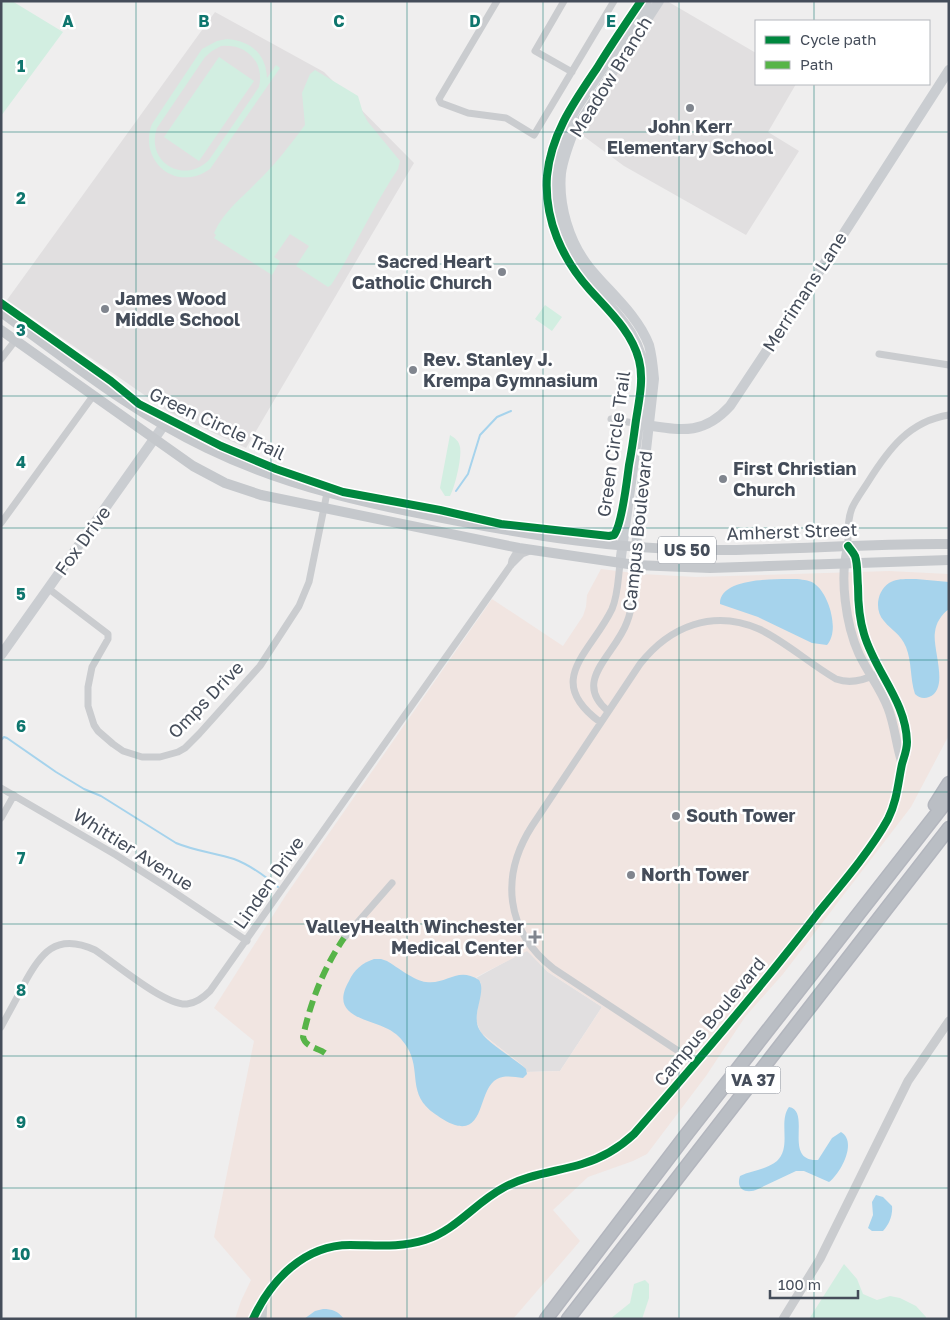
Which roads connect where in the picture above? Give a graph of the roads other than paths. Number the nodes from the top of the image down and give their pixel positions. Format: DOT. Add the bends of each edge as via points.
graph roads {
  1 [pos="497,1"];
  2 [pos="564,1"];
  3 [pos="614,1"];
  4 [pos="647,1"];
  5 [pos="659,1"];
  6 [pos="949,70"];
  7 [pos="572,72"];
  8 [pos="2,315"];
  9 [pos="24,329"];
  10 [pos="1,330"];
  11 [pos="15,340"];
  12 [pos="879,354"];
  13 [pos="1,359"];
  14 [pos="949,365"];
  15 [pos="93,396"];
  16 [pos="127,401"];
  17 [pos="949,415"];
  18 [pos="611,419"];
  19 [pos="164,425"];
  20 [pos="645,425"];
  21 [pos="154,440"];
  22 [pos="327,493"];
  23 [pos="324,509"];
  24 [pos="1,523"];
  25 [pos="526,534"];
  26 [pos="556,538"];
  27 [pos="500,544"];
  28 [pos="949,544"];
  29 [pos="622,546"];
  30 [pos="848,546"];
  31 [pos="636,547"];
  32 [pos="519,548"];
  33 [pos="534,550"];
  34 [pos="949,560"];
  35 [pos="856,563"];
  36 [pos="620,564"];
  37 [pos="845,564"];
  38 [pos="636,565"];
  39 [pos="511,566"];
  40 [pos="48,589"];
  41 [pos="1,655"];
  42 [pos="881,671"];
  43 [pos="871,676"];
  44 [pos="608,711"];
  45 [pos="600,722"];
  46 [pos="902,763"];
  47 [pos="949,784"];
  48 [pos="1,788"];
  49 [pos="14,795"];
  50 [pos="949,798"];
  51 [pos="1,818"];
  52 [pos="949,829"];
  53 [pos="896,864"];
  54 [pos="392,883"];
  55 [pos="344,938"];
  56 [pos="247,942"];
  57 [pos="949,1021"];
  58 [pos="1,1028"];
  59 [pos="695,1062"];
  60 [pos="572,1283"];
  61 [pos="263,1302"];
  62 [pos="253,1319"];
  63 [pos="262,1319"];
  64 [pos="540,1319"];
  65 [pos="546,1319"];
  66 [pos="568,1319"];
  67 [pos="783,1319"];
  1 -- 7 [label="street" via="440,99 441,103 468,113 506,118 534,136"];
  2 -- 7 [label="street" via="535,51"];
  3 -- 7 [label="street"];
  4 -- 20 [label="main road, Meadow Branch" via="564,131 557,147 552,181 559,229 570,257 622,319 639,346 646,379"];
  5 -- 20 [label="main road, Meadow Branch" via="573,133 561,174 565,218 577,248 588,266 625,307 648,345 654,379"];
  6 -- 20 [label="main road, Merrimans Lane" via="730,406 712,421 690,430"];
  8 -- 9 [label="main road, Amherst Street / US 50"];
  9 -- 11 [label="street"];
  9 -- 16 [label="main road, Amherst Street / US 50"];
  10 -- 11 [label="main road, Amherst Street / US 50"];
  11 -- 13 [label="street"];
  11 -- 15 [label="main road, Amherst Street / US 50"];
  12 -- 14 [label="street"];
  15 -- 16 [label="main road" via="99,390"];
  15 -- 21 [label="main road, Amherst Street / US 50"];
  15 -- 24 [label="street"];
  16 -- 19 [label="main road, Amherst Street / US 50"];
  17 -- 30 [label="street" via="915,427 889,450 852,508"];
  18 -- 20 [label="street, Merrimans Lane"];
  19 -- 21 [label="main road, Fox Drive"];
  19 -- 22 [label="main road, Amherst Street / US 50" via="233,460"];
  20 -- 29 [label="main road, Campus Boulevard"];
  20 -- 31 [label="main road, Campus Boulevard"];
  21 -- 23 [label="main road, Amherst Street / US 50" via="225,483"];
  21 -- 40 [label="main road, Fox Drive"];
  22 -- 23 [label="street, Omps Drive"];
  22 -- 25 [label="main road, Amherst Street / US 50"];
  23 -- 27 [label="main road, Amherst Street / US 50"];
  23 -- 40 [label="street, Omps Drive" via="309,582 291,621 249,679 185,748 169,755 142,756 118,748 98,731 88,706 88,687 92,668 108,634"];
  25 -- 26 [label="main road, Amherst Street / US 50"];
  25 -- 27 [label="main road" via="515,542"];
  26 -- 29 [label="main road, Amherst Street / US 50"];
  26 -- 32 [label="main road" via="528,540"];
  27 -- 32 [label="main road, Amherst Street / US 50"];
  28 -- 30 [label="main road, Amherst Street / US 50"];
  29 -- 31 [label="main road, Amherst Street / US 50"];
  29 -- 36 [label="main road, Campus Boulevard"];
  30 -- 31 [label="main road, Amherst Street / US 50" via="729,550"];
  30 -- 35 [label="street, Campus Boulevard"];
  30 -- 37 [label="street, Campus Boulevard"];
  31 -- 38 [label="main road, Campus Boulevard"];
  32 -- 33 [label="main road, Amherst Street / US 50"];
  32 -- 39 [label="street, Linden Drive"];
  33 -- 36 [label="main road, Amherst Street / US 50"];
  33 -- 39 [label="street, Linden Drive" via="522,554"];
  34 -- 35 [label="main road, Amherst Street / US 50"];
  35 -- 37 [label="main road, Amherst Street / US 50"];
  35 -- 42 [label="street, Campus Boulevard" via="860,620"];
  36 -- 38 [label="main road, Amherst Street / US 50"];
  36 -- 45 [label="street, Campus Boulevard" via="612,608 579,660 574,676 574,691 579,703"];
  37 -- 38 [label="main road, Amherst Street / US 50" via="710,568"];
  37 -- 43 [label="street, Campus Boulevard" via="850,627"];
  38 -- 44 [label="street, Campus Boulevard" via="628,622 594,680 595,696"];
  39 -- 56 [label="street, Linden Drive"];
  40 -- 41 [label="main road, Fox Drive"];
  42 -- 43 [label="street, Campus Boulevard"];
  42 -- 46 [label="street, Campus Boulevard" via="899,704 904,724 907,748"];
  43 -- 44 [label="street, Campus Boulevard" via="857,682 840,681 760,630 734,622 702,622 674,633 654,648"];
  43 -- 46 [label="street, Campus Boulevard" via="890,714"];
  44 -- 45 [label="street, Campus Boulevard"];
  45 -- 59 [label="street, Campus Boulevard" via="520,848 512,883 516,919 530,944 547,963"];
  46 -- 59 [label="street, Campus Boulevard" via="894,804 876,838 778,966"];
  47 -- 53 [label="highway"];
  48 -- 49 [label="street, Whittier Avenue"];
  49 -- 51 [label="street"];
  49 -- 56 [label="street, Whittier Avenue" via="161,883"];
  50 -- 53 [label="highway, VA 37"];
  52 -- 66 [label="highway, VA 37"];
  53 -- 60 [label="highway, VA 37"];
  54 -- 55 [label="street"];
  56 -- 58 [label="street, Linden Drive" via="210,991 198,1001 187,1004 168,999 95,950 77,943 62,944 48,950 34,964"];
  57 -- 67 [label="street" via="908,1081 820,1260"];
  59 -- 61 [label="street, Campus Boulevard" via="634,1134 610,1152 582,1164 507,1185 454,1226 427,1240 397,1246 339,1246 308,1256 280,1277"];
  60 -- 64 [label="highway"];
  60 -- 65 [label="highway, VA 37"];
  61 -- 62 [label="street, Campus Boulevard"];
  61 -- 63 [label="street"];
}
